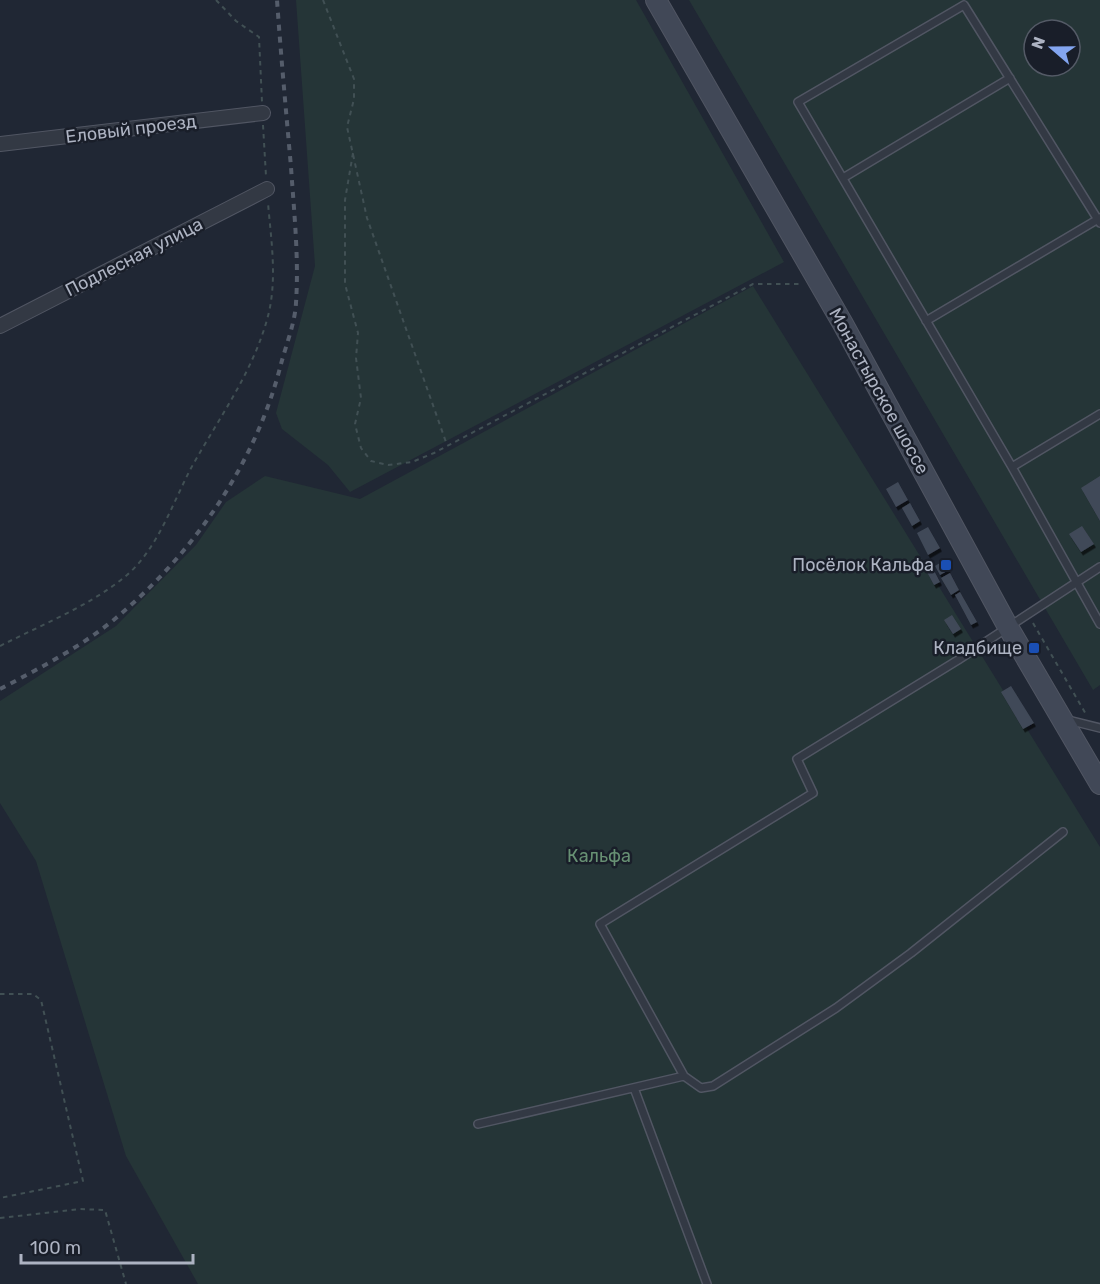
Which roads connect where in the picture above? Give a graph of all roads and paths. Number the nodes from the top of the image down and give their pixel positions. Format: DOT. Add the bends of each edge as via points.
graph roads {
  1 [pos="216,0"];
  2 [pos="323,0"];
  3 [pos="656,0"];
  4 [pos="1010,78"];
  5 [pos="263,113"];
  6 [pos="0,144"];
  7 [pos="354,153"];
  8 [pos="843,178"];
  9 [pos="267,189"];
  10 [pos="1099,220"];
  11 [pos="819,284"];
  12 [pos="927,321"];
  13 [pos="0,326"];
  14 [pos="1100,414"];
  15 [pos="448,446"];
  16 [pos="1012,467"];
  17 [pos="1100,567"];
  18 [pos="1075,582"];
  19 [pos="1033,623"];
  20 [pos="1100,624"];
  21 [pos="1008,627"];
  22 [pos="0,646"];
  23 [pos="1060,718"];
  24 [pos="1096,727"];
  25 [pos="1100,784"];
  26 [pos="1063,832"];
  27 [pos="0,994"];
  28 [pos="684,1076"];
  29 [pos="634,1088"];
  30 [pos="478,1124"];
  31 [pos="0,1198"];
  32 [pos="0,1218"];
  33 [pos="126,1284"];
  34 [pos="707,1284"];
  1 -- 5 [label="path" via="259,37"];
  2 -- 7 [label="path" via="354,79 347,127"];
  3 -- 11 [label="main road, Монастырское шоссе"];
  4 -- 8 [label="lane"];
  4 -- 8 [label="lane" via="964,5 798,102"];
  4 -- 10 [label="lane"];
  5 -- 6 [label="street, Еловый проезд"];
  5 -- 9 [label="path"];
  7 -- 15 [label="path" via="367,218"];
  7 -- 15 [label="path" via="345,200 345,284 358,333 361,398 355,424 361,448 371,461 388,465 412,462"];
  8 -- 12 [label="lane"];
  9 -- 13 [label="street, Подлесная улица"];
  9 -- 22 [label="path" via="273,278 265,322 235,396 191,469 154,542 128,574 92,599"];
  10 -- 12 [label="lane"];
  11 -- 15 [label="path" via="753,284"];
  11 -- 21 [label="main road, Монастырское шоссе"];
  12 -- 16 [label="lane"];
  14 -- 16 [label="lane"];
  16 -- 18 [label="lane"];
  17 -- 18 [label="lane"];
  18 -- 20 [label="lane"];
  18 -- 21 [label="lane"];
  19 -- 24 [label="path"];
  21 -- 23 [label="main road, Монастырское шоссе"];
  21 -- 28 [label="lane" via="797,759 813,793 600,924"];
  23 -- 24 [label="lane"];
  23 -- 25 [label="main road, Монастырское шоссе"];
  26 -- 28 [label="lane" via="836,1008 713,1086 701,1088"];
  27 -- 31 [label="path" via="33,994 41,999 83,1181"];
  28 -- 29 [label="lane"];
  29 -- 30 [label="lane"];
  29 -- 34 [label="lane"];
  32 -- 33 [label="path" via="105,1210"];
}
